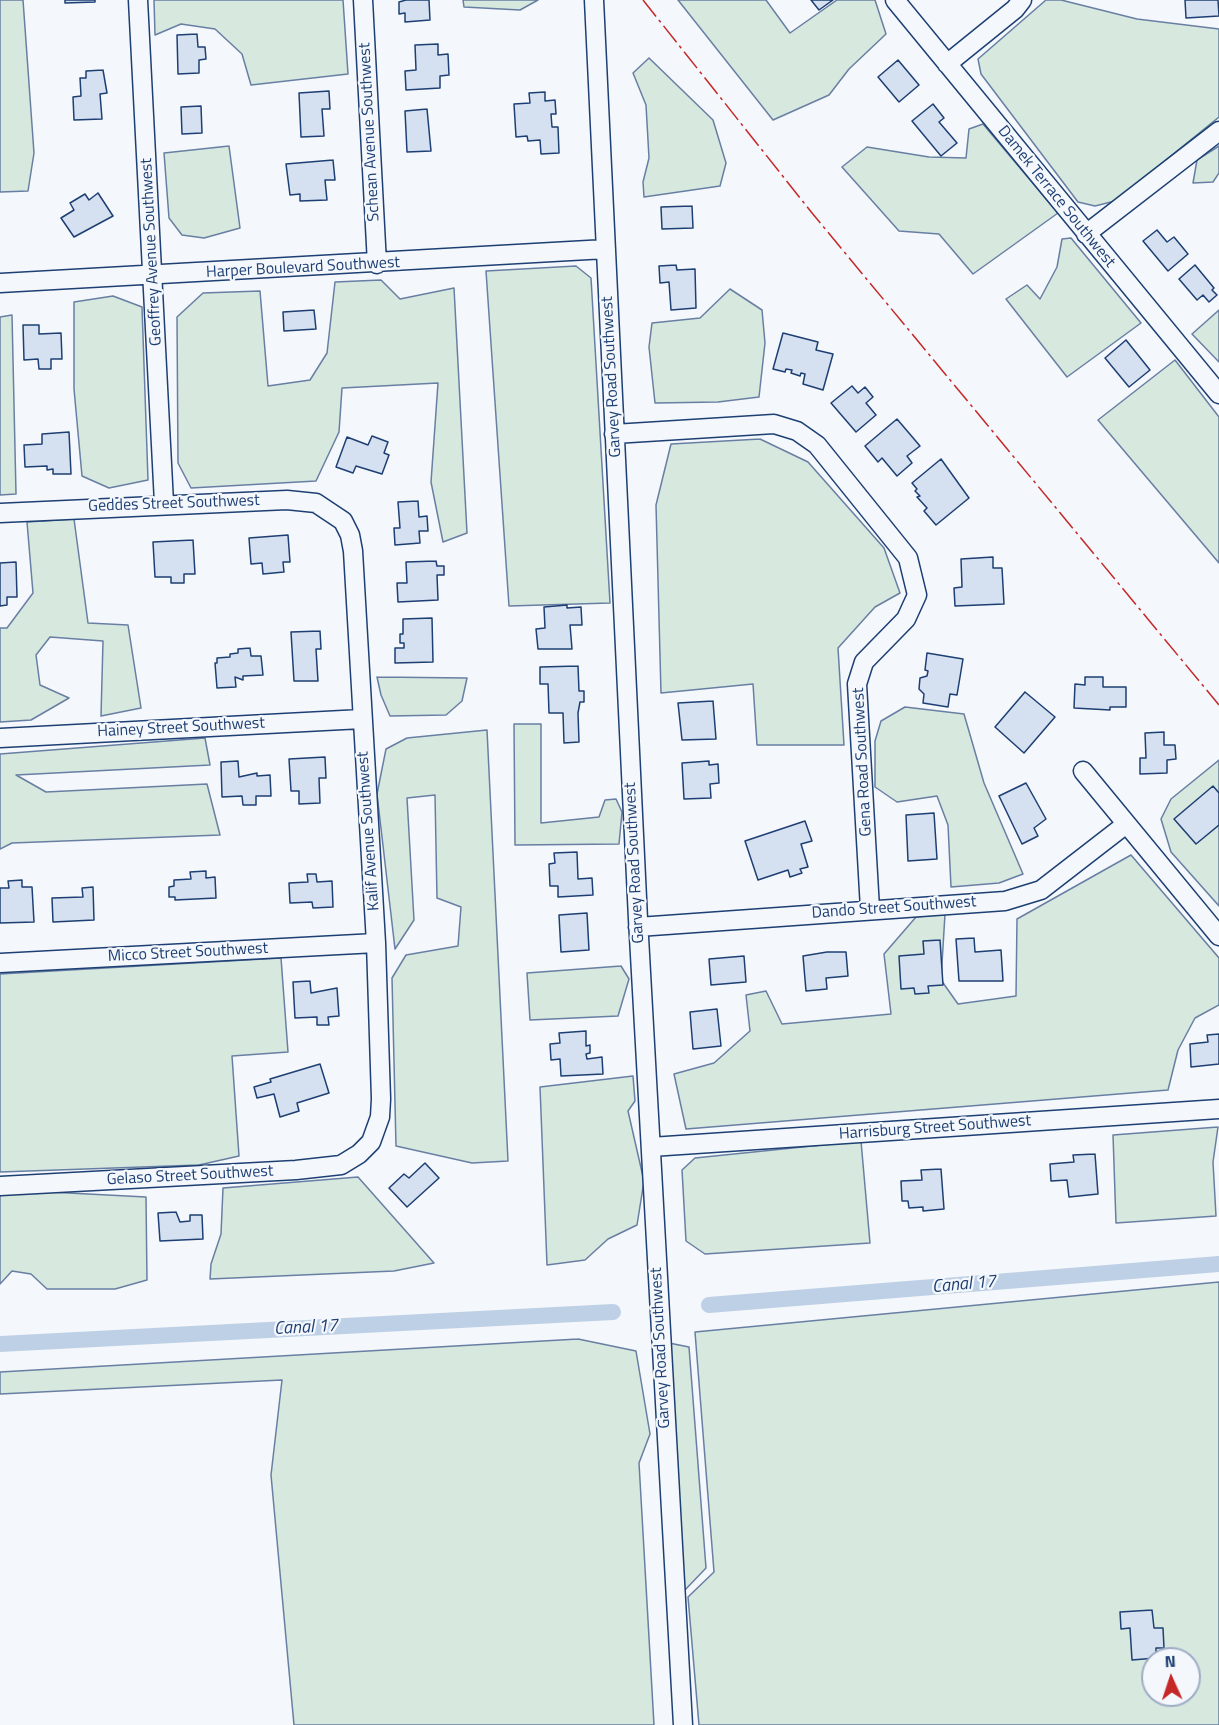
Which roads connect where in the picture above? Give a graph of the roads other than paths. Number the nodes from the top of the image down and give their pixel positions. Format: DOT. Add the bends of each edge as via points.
graph roads {
  1 [pos="138,0"];
  2 [pos="363,0"];
  3 [pos="594,0"];
  4 [pos="895,0"];
  5 [pos="1022,0"];
  6 [pos="947,64"];
  7 [pos="1219,131"];
  8 [pos="1086,234"];
  9 [pos="606,249"];
  10 [pos="376,264"];
  11 [pos="154,276"];
  12 [pos="0,283"];
  13 [pos="1219,394"];
  14 [pos="614,435"];
  15 [pos="164,503"];
  16 [pos="0,513"];
  17 [pos="343,521"];
  18 [pos="362,719"];
  19 [pos="0,738"];
  20 [pos="1083,771"];
  21 [pos="1125,825"];
  22 [pos="870,909"];
  23 [pos="638,927"];
  24 [pos="1219,936"];
  25 [pos="375,943"];
  26 [pos="0,963"];
  27 [pos="1219,1109"];
  28 [pos="371,1142"];
  29 [pos="651,1147"];
  30 [pos="0,1186"];
  31 [pos="683,1725"];
  1 -- 11 [label="street, Geoffrey Avenue Southwest"];
  2 -- 10 [label="street, Schean Avenue Southwest"];
  3 -- 9 [label="street, Garvey Road Southwest"];
  4 -- 6 [label="street, Damek Terrace Southwest"];
  5 -- 6 [label="street"];
  6 -- 8 [label="street, Damek Terrace Southwest"];
  7 -- 8 [label="street"];
  8 -- 13 [label="street, Damek Terrace Southwest"];
  9 -- 10 [label="street, Harper Boulevard Southwest"];
  9 -- 14 [label="street, Garvey Road Southwest"];
  10 -- 11 [label="street, Harper Boulevard Southwest"];
  11 -- 12 [label="street, Harper Boulevard Southwest"];
  11 -- 15 [label="street, Geoffrey Avenue Southwest"];
  14 -- 22 [label="street, Gena Road Southwest" via="774,424 797,431 817,445 908,558 916,596 906,619 864,662 857,684"];
  14 -- 23 [label="street, Garvey Road Southwest"];
  15 -- 16 [label="street, Geddes Street Southwest"];
  15 -- 17 [label="street, Geddes Street Southwest" via="287,500 316,503"];
  17 -- 18 [label="street, Kalif Avenue Southwest" via="354,551"];
  18 -- 19 [label="street, Hainey Street Southwest"];
  18 -- 25 [label="street, Kalif Avenue Southwest"];
  20 -- 21 [label="street"];
  21 -- 22 [label="street, Dando Street Southwest" via="1041,890 1005,901"];
  21 -- 24 [label="street"];
  22 -- 23 [label="street, Dando Street Southwest"];
  23 -- 29 [label="street, Garvey Road Southwest"];
  25 -- 26 [label="street, Micco Street Southwest"];
  25 -- 28 [label="street, Kalif Avenue Southwest" via="381,1099 380,1117"];
  27 -- 29 [label="street, Harrisburg Street Southwest"];
  28 -- 30 [label="street, Gelaso Street Southwest" via="341,1165"];
  29 -- 31 [label="street, Garvey Road Southwest"];
}
